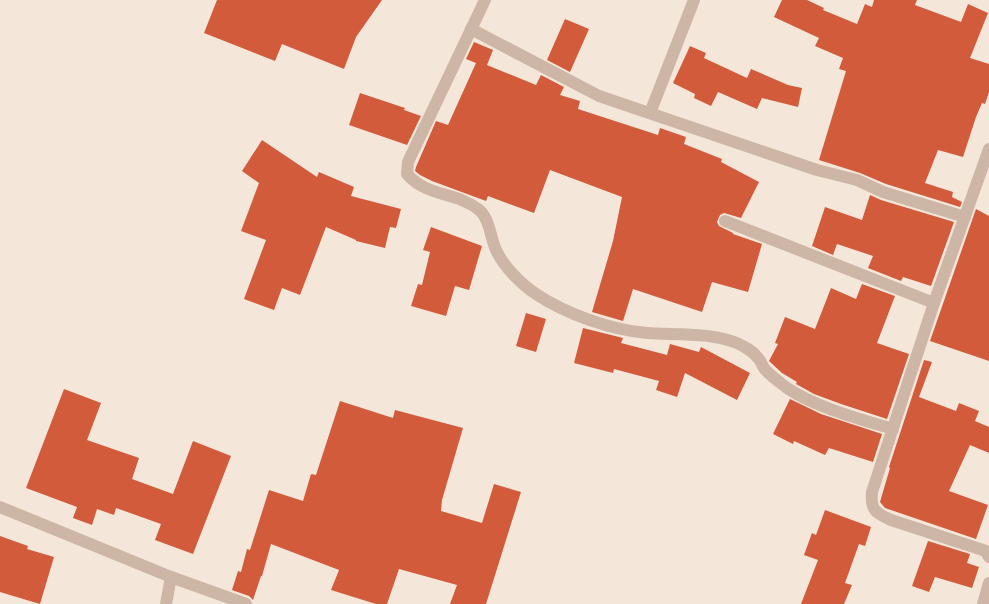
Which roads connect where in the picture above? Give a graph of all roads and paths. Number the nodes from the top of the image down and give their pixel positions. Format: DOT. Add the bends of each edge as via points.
graph roads {
  1 [pos="485,0"];
  2 [pos="694,0"];
  3 [pos="471,29"];
  4 [pos="650,113"];
  5 [pos="989,149"];
  6 [pos="965,217"];
  7 [pos="724,222"];
  8 [pos="934,303"];
  9 [pos="893,428"];
  10 [pos="0,507"];
  11 [pos="988,550"];
  12 [pos="171,578"];
  13 [pos="989,582"];
  14 [pos="166,604"];
  15 [pos="246,604"];
  16 [pos="983,604"];
  1 -- 3 [label="street"];
  2 -- 4 [label="street"];
  3 -- 4 [label="street" via="599,96"];
  3 -- 9 [label="street" via="408,162 407,174 415,183 479,209 506,266 536,294 576,314 614,327 719,338 748,348 764,369 800,395 840,412"];
  4 -- 6 [label="street"];
  5 -- 6 [label="street"];
  6 -- 8 [label="street"];
  7 -- 8 [label="street"];
  8 -- 9 [label="street"];
  9 -- 11 [label="street" via="872,492 871,501 877,513"];
  10 -- 12 [label="street"];
  12 -- 14 [label="street"];
  12 -- 15 [label="street"];
  13 -- 16 [label="street"];
}
